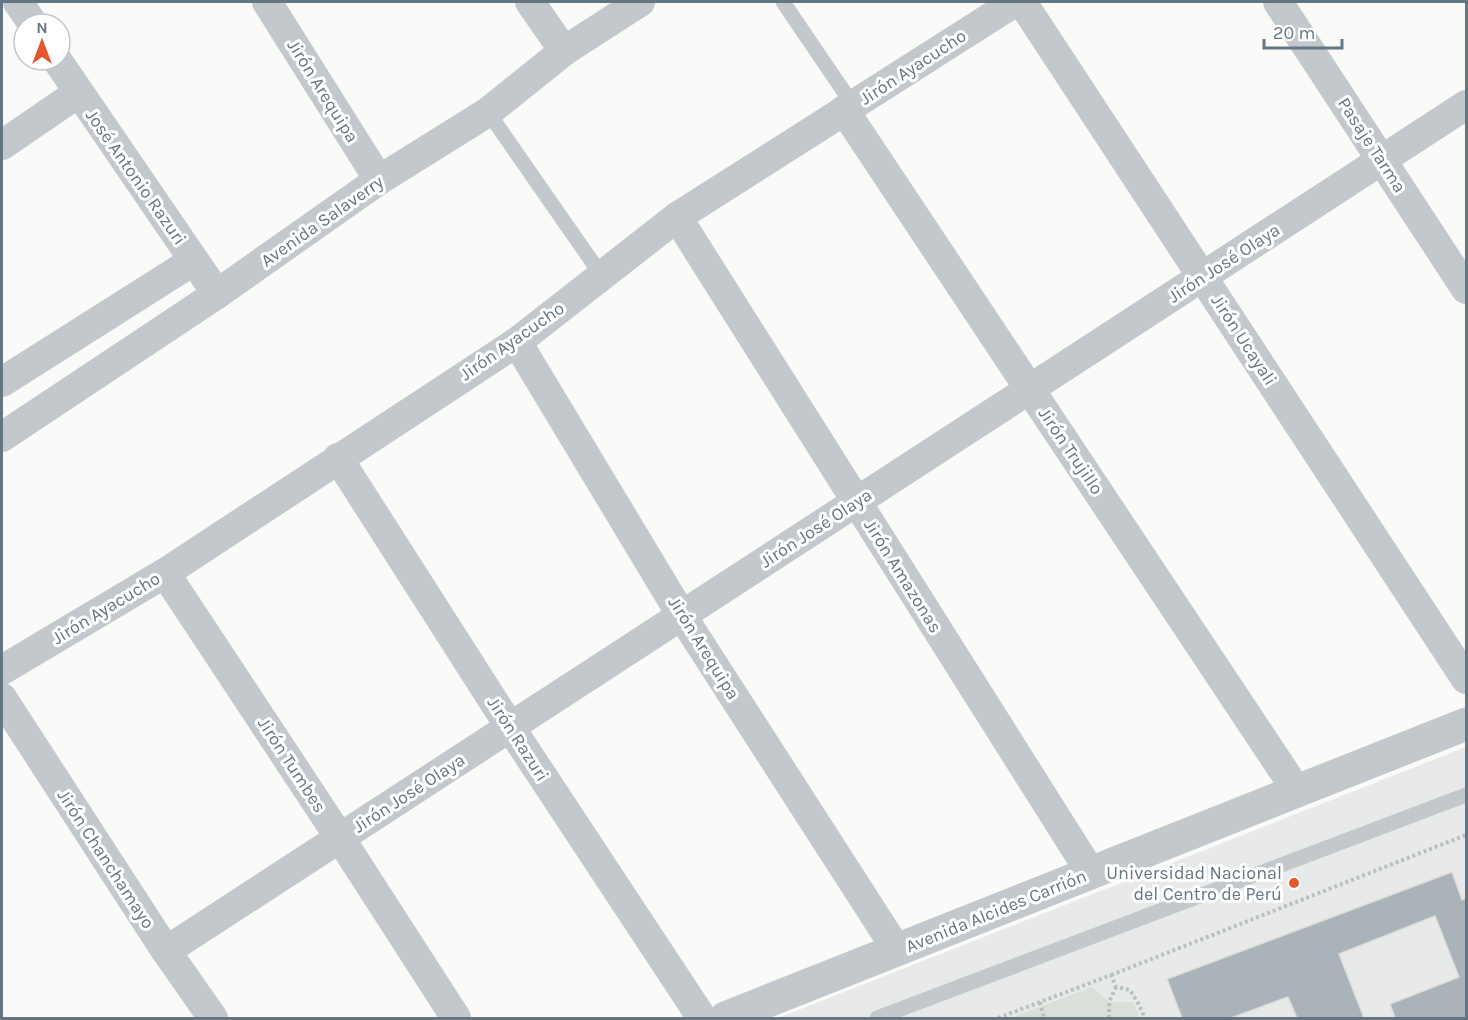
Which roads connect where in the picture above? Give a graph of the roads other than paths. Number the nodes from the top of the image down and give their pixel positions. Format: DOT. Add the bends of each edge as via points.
graph roads {
  1 [pos="267,2"];
  2 [pos="530,2"];
  3 [pos="640,2"];
  4 [pos="783,2"];
  5 [pos="1015,2"];
  6 [pos="1022,2"];
  7 [pos="1278,2"];
  8 [pos="564,51"];
  9 [pos="65,72"];
  10 [pos="78,93"];
  11 [pos="1467,105"];
  12 [pos="849,107"];
  13 [pos="488,112"];
  14 [pos="2,145"];
  15 [pos="1382,160"];
  16 [pos="379,180"];
  17 [pos="676,217"];
  18 [pos="193,261"];
  19 [pos="602,276"];
  20 [pos="1203,277"];
  21 [pos="1467,289"];
  22 [pos="217,294"];
  23 [pos="517,342"];
  24 [pos="2,382"];
  25 [pos="1030,390"];
  26 [pos="2,437"];
  27 [pos="338,458"];
  28 [pos="857,502"];
  29 [pos="165,573"];
  30 [pos="682,615"];
  31 [pos="2,670"];
  32 [pos="1467,679"];
  33 [pos="2,698"];
  34 [pos="1467,724"];
  35 [pos="510,728"];
  36 [pos="1297,791"];
  37 [pos="1467,795"];
  38 [pos="340,838"];
  39 [pos="1091,873"];
  40 [pos="897,950"];
  41 [pos="166,951"];
  42 [pos="213,1018"];
  43 [pos="456,1018"];
  44 [pos="702,1018"];
  45 [pos="725,1018"];
  46 [pos="877,1018"];
  1 -- 16 [label="street, Jirón Arequipa"];
  2 -- 8 [label="street"];
  3 -- 8 [label="street, Avenida Salaverry"];
  4 -- 12 [label="lane, Jirón Trujillo"];
  5 -- 12 [label="street, Jirón Ayacucho"];
  6 -- 20 [label="street, Jirón Ucayali"];
  7 -- 15 [label="street, Pasaje Tarma"];
  8 -- 13 [label="street, Avenida Salaverry"];
  9 -- 10 [label="street, José Antonio Razuri"];
  10 -- 14 [label="street"];
  10 -- 18 [label="street, José Antonio Razuri"];
  11 -- 15 [label="street, Jirón José Olaya"];
  12 -- 17 [label="street, Jirón Ayacucho"];
  12 -- 25 [label="street, Jirón Trujillo"];
  13 -- 16 [label="street, Avenida Salaverry"];
  13 -- 19 [label="lane"];
  15 -- 20 [label="street, Jirón José Olaya"];
  15 -- 21 [label="street, Pasaje Tarma"];
  16 -- 22 [label="street, Avenida Salaverry"];
  17 -- 19 [label="street, Jirón Ayacucho"];
  17 -- 28 [label="street, Jirón Amazonas"];
  18 -- 22 [label="street, José Antonio Razuri"];
  18 -- 24 [label="street"];
  19 -- 23 [label="street, Jirón Ayacucho"];
  20 -- 25 [label="street, Jirón José Olaya"];
  20 -- 32 [label="street, Jirón Ucayali"];
  22 -- 26 [label="street, Avenida Salaverry"];
  23 -- 27 [label="street, Jirón Ayacucho"];
  23 -- 30 [label="street, Jirón Arequipa"];
  25 -- 28 [label="street, Jirón José Olaya"];
  25 -- 36 [label="street, Jirón Trujillo"];
  27 -- 29 [label="street, Jirón Ayacucho"];
  27 -- 35 [label="street, Jirón Razuri"];
  28 -- 30 [label="street, Jirón José Olaya"];
  28 -- 39 [label="street, Jirón Amazonas"];
  29 -- 31 [label="street, Jirón Ayacucho"];
  29 -- 38 [label="street, Jirón Tumbes"];
  30 -- 35 [label="street, Jirón José Olaya"];
  30 -- 40 [label="street, Jirón Arequipa"];
  33 -- 41 [label="street, Jirón Chanchamayo"];
  34 -- 36 [label="street, Avenida Alcides Carrión"];
  35 -- 38 [label="street, Jirón José Olaya"];
  35 -- 44 [label="street, Jirón Razuri"];
  36 -- 39 [label="street, Avenida Alcides Carrión"];
  37 -- 46 [label="lane"];
  38 -- 41 [label="street, Jirón José Olaya"];
  38 -- 43 [label="street, Jirón Tumbes"];
  39 -- 40 [label="street, Avenida Alcides Carrión"];
  40 -- 45 [label="street, Avenida Alcides Carrión"];
  41 -- 42 [label="street, Jirón Chanchamayo"];
}
